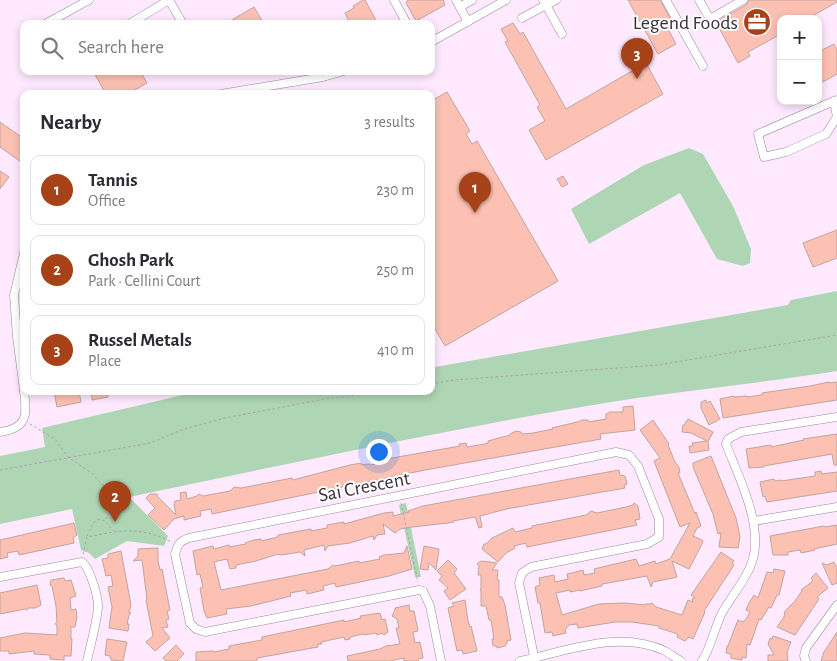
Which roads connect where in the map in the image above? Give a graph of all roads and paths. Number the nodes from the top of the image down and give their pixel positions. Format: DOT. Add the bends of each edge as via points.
graph roads {
  1 [pos="88,0"];
  2 [pos="169,0"];
  3 [pos="394,0"];
  4 [pos="472,0"];
  5 [pos="506,0"];
  6 [pos="556,0"];
  7 [pos="666,0"];
  8 [pos="699,0"];
  9 [pos="743,0"];
  10 [pos="545,3"];
  11 [pos="458,4"];
  12 [pos="522,18"];
  13 [pos="51,20"];
  14 [pos="135,20"];
  15 [pos="181,20"];
  16 [pos="404,20"];
  17 [pos="468,22"];
  18 [pos="562,34"];
  19 [pos="435,40"];
  20 [pos="703,66"];
  21 [pos="330,75"];
  22 [pos="245,90"];
  23 [pos="836,100"];
  24 [pos="20,270"];
  25 [pos="837,336"];
  26 [pos="20,360"];
  27 [pos="435,383"];
  28 [pos="24,395"];
  29 [pos="356,395"];
  30 [pos="837,417"];
  31 [pos="24,420"];
  32 [pos="0,432"];
  33 [pos="68,457"];
  34 [pos="0,470"];
  35 [pos="400,496"];
  36 [pos="837,508"];
  37 [pos="106,521"];
  38 [pos="754,521"];
  39 [pos="115,531"];
  40 [pos="87,536"];
  41 [pos="178,545"];
  42 [pos="82,562"];
  43 [pos="0,577"];
  44 [pos="419,590"];
  45 [pos="837,605"];
  46 [pos="534,660"];
  47 [pos="87,661"];
  48 [pos="441,661"];
  49 [pos="520,661"];
  50 [pos="681,661"];
  51 [pos="702,661"];
  52 [pos="806,661"];
  1 -- 13 [label="street"];
  2 -- 14 [label="street"];
  2 -- 15 [label="street"];
  3 -- 16 [label="street"];
  4 -- 11 [label="street"];
  5 -- 17 [label="street"];
  6 -- 10 [label="street"];
  7 -- 20 [label="street"];
  8 -- 9 [label="street" via="710,19"];
  10 -- 12 [label="street"];
  10 -- 18 [label="street"];
  11 -- 17 [label="street"];
  17 -- 19 [label="street"];
  21 -- 22 [label="street"];
  23 -- 23 [label="street" via="758,134 764,157 786,152 826,134 837,117"];
  24 -- 26 [label="street" via="14,295"];
  25 -- 27 [label="path" via="658,365"];
  28 -- 31 [label="street"];
  29 -- 33 [label="path" via="225,418 184,429 150,443"];
  30 -- 38 [label="street" via="741,432 728,439 726,444"];
  31 -- 32 [label="street" via="15,428"];
  31 -- 33 [label="path" via="55,439"];
  33 -- 34 [label="path"];
  33 -- 37 [label="path" via="109,489 115,500"];
  35 -- 41 [label="street, Sai Crescent" via="189,538"];
  35 -- 44 [label="path"];
  35 -- 46 [label="street, Sai Crescent" via="616,452 629,455 638,466 659,519 659,537 647,544 531,567 522,573 519,582"];
  36 -- 38 [label="street"];
  37 -- 39 [label="path"];
  37 -- 40 [label="path" via="99,519 93,523"];
  38 -- 51 [label="street" via="756,546 752,564 722,614"];
  39 -- 40 [label="path"];
  39 -- 41 [label="path" via="141,531"];
  40 -- 42 [label="path"];
  41 -- 44 [label="street" via="176,554 190,623 205,632"];
  42 -- 43 [label="street"];
  42 -- 47 [label="street" via="90,572 98,606"];
  44 -- 48 [label="street" via="423,591 430,606"];
  45 -- 52 [label="street" via="806,648"];
  46 -- 49 [label="street"];
  46 -- 50 [label="street" via="590,645 629,642 664,650"];
}
